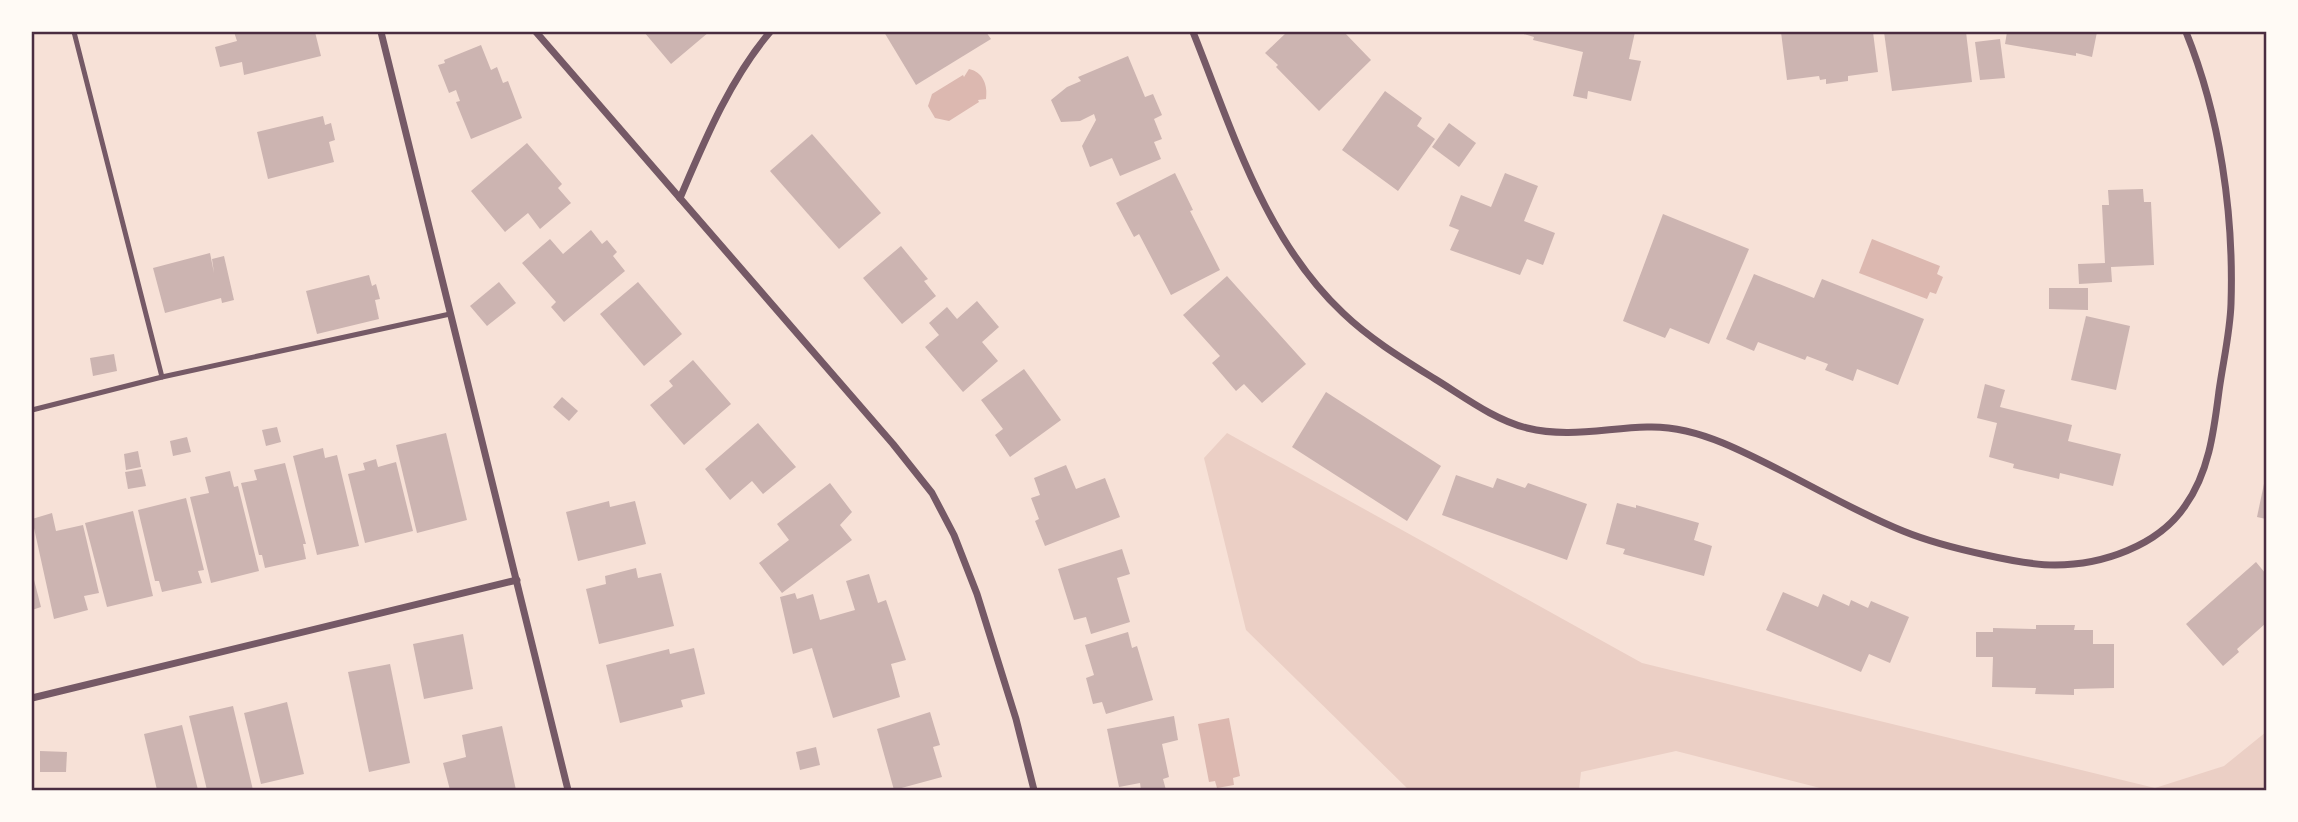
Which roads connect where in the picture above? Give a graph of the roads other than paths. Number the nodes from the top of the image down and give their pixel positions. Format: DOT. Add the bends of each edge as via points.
graph roads {
  1 [pos="74,32"];
  2 [pos="381,32"];
  3 [pos="536,32"];
  4 [pos="770,32"];
  5 [pos="1193,32"];
  6 [pos="2186,32"];
  7 [pos="680,198"];
  8 [pos="450,314"];
  9 [pos="162,377"];
  10 [pos="32,410"];
  11 [pos="517,580"];
  12 [pos="32,698"];
  13 [pos="568,790"];
  14 [pos="1034,790"];
  1 -- 9 [label="lane"];
  2 -- 8 [label="street"];
  3 -- 7 [label="street"];
  4 -- 7 [label="street" via="733,86"];
  5 -- 6 [label="street" via="1274,224 1307,273 1343,313 1393,353 1521,427 1555,433 1650,426 1687,430 1907,533 1956,549 2056,565 2133,549 2166,530 2203,474 2231,309 2231,251 2211,115"];
  7 -- 14 [label="street" via="932,493 977,594"];
  8 -- 9 [label="lane"];
  8 -- 11 [label="street"];
  9 -- 10 [label="lane"];
  11 -- 12 [label="street"];
  11 -- 13 [label="street"];
}
